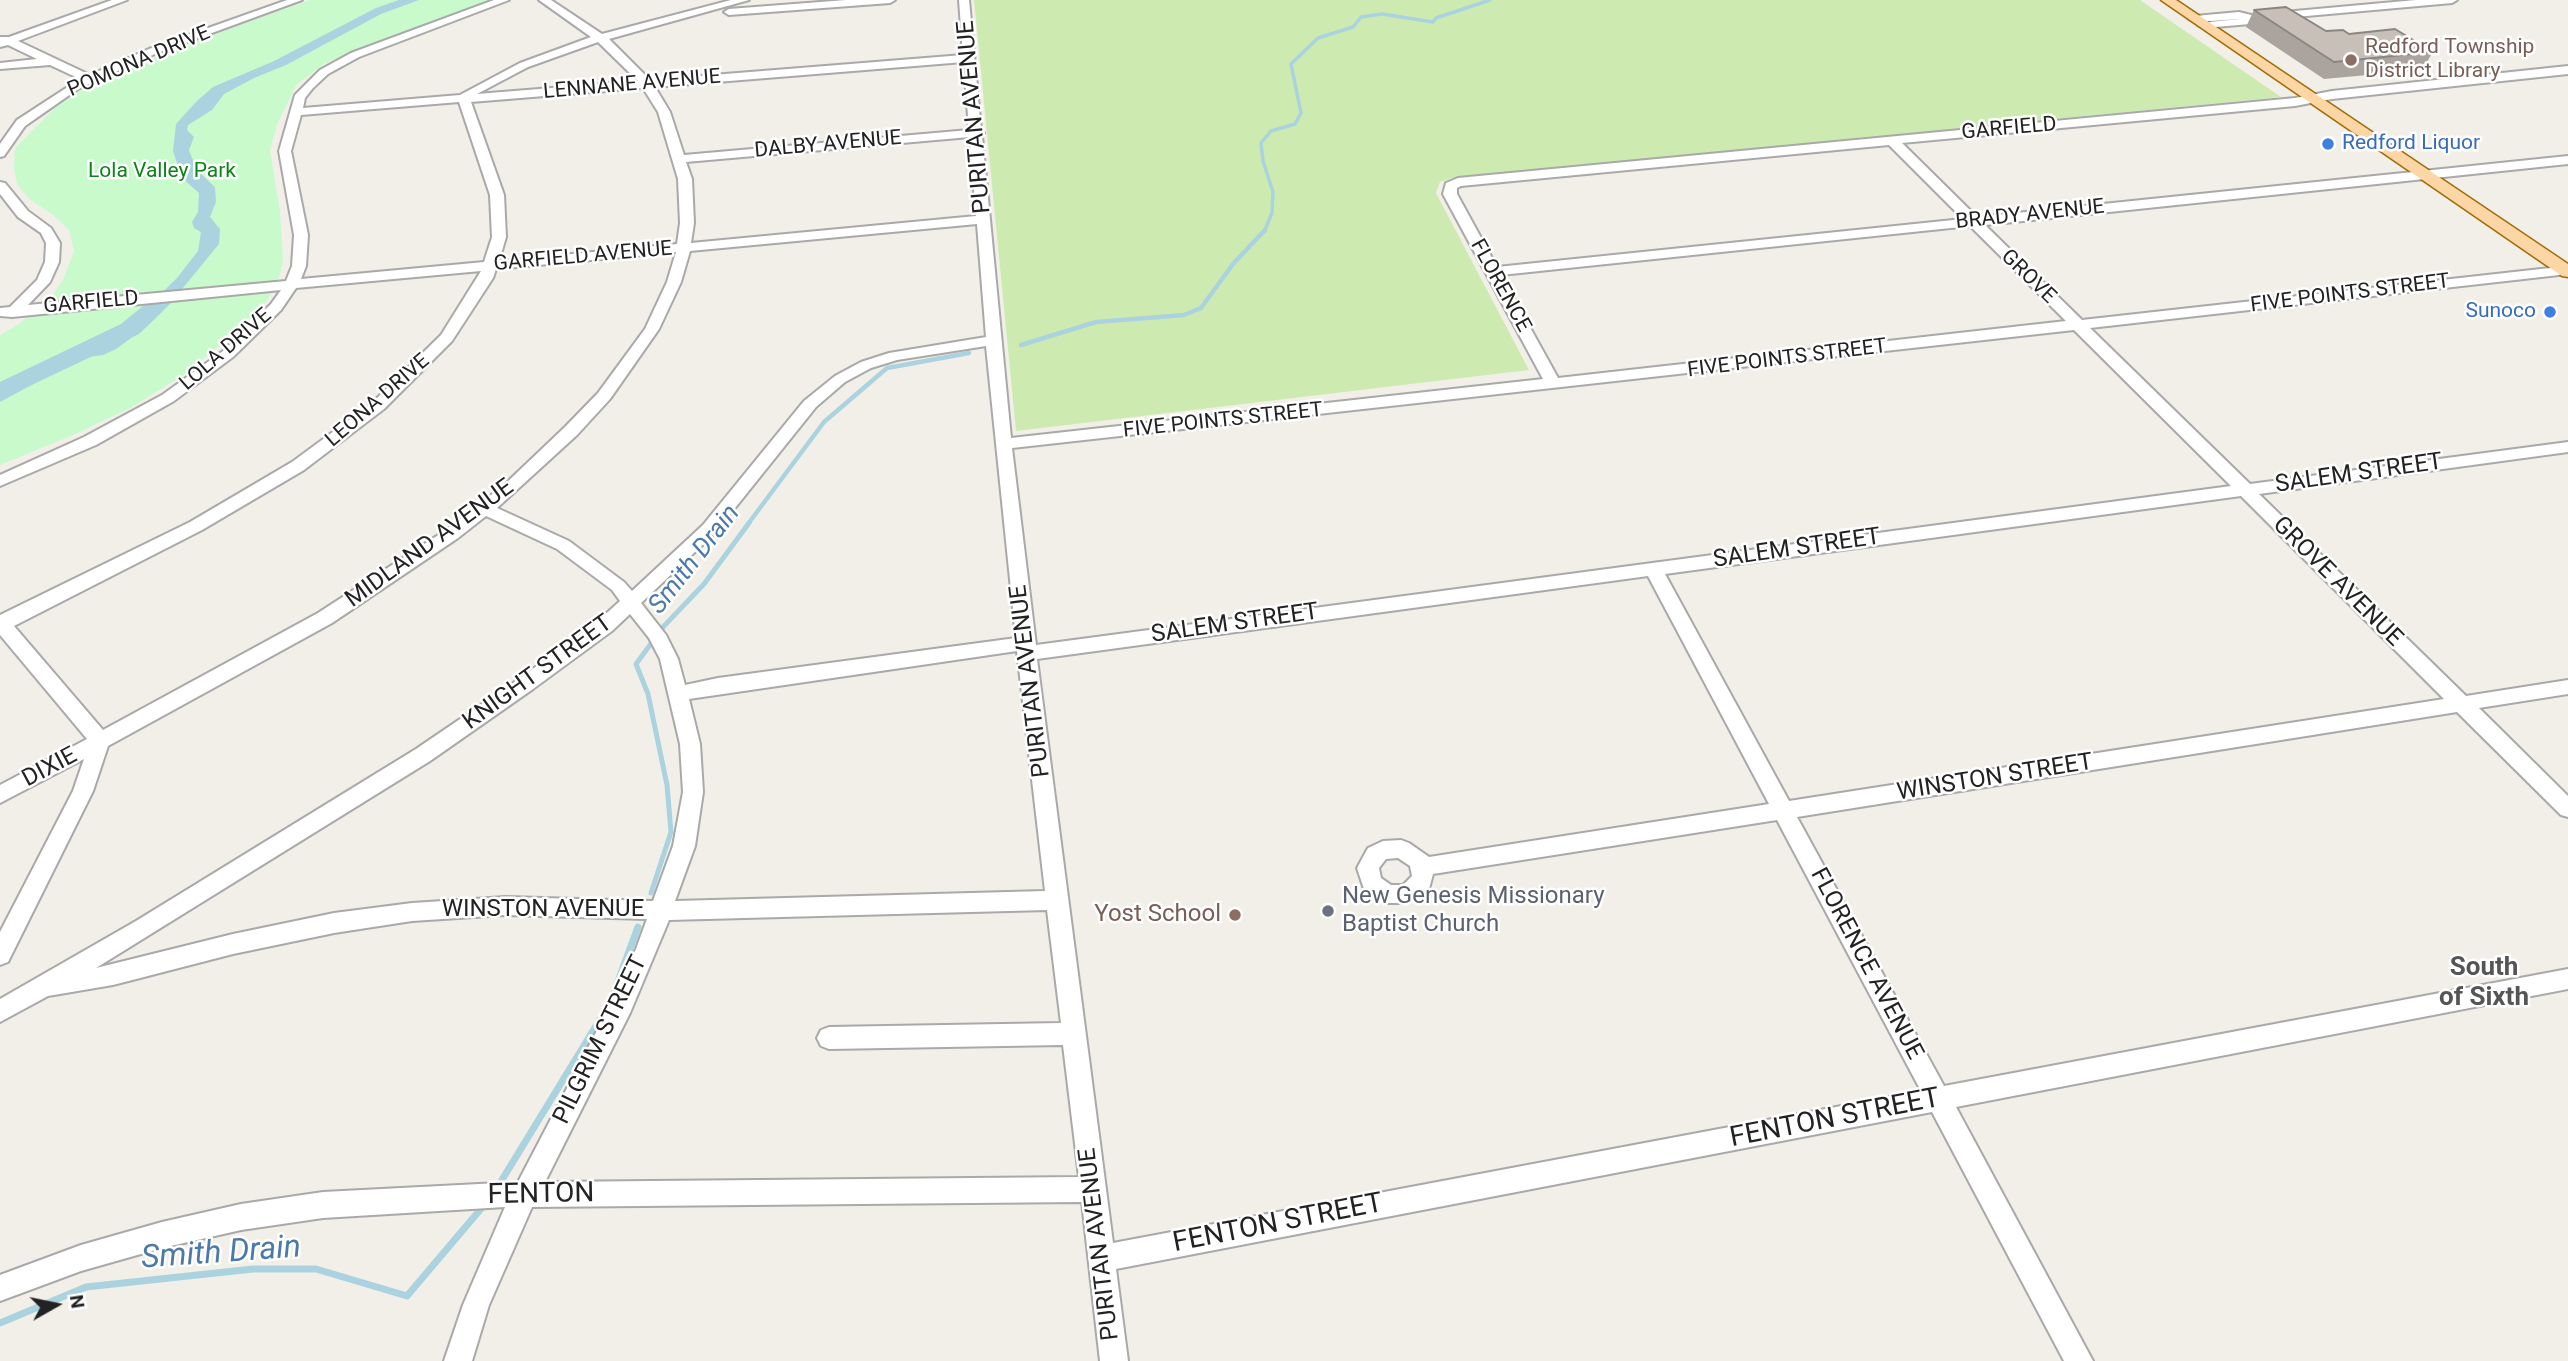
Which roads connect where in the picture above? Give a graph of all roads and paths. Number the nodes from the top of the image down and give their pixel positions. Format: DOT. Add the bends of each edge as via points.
graph roads {
  1 [pos="122,0"];
  2 [pos="297,0"];
  3 [pos="504,0"];
  4 [pos="544,0"];
  5 [pos="744,0"];
  6 [pos="890,0"];
  7 [pos="964,0"];
  8 [pos="2167,0"];
  9 [pos="2452,0"];
  10 [pos="689,14"];
  11 [pos="2200,22"];
  12 [pos="599,38"];
  13 [pos="3,41"];
  14 [pos="969,58"];
  15 [pos="54,61"];
  16 [pos="0,66"];
  17 [pos="2568,71"];
  18 [pos="90,79"];
  19 [pos="647,84"];
  20 [pos="464,99"];
  21 [pos="2313,99"];
  22 [pos="295,111"];
  23 [pos="978,133"];
  24 [pos="1891,140"];
  25 [pos="0,153"];
  26 [pos="679,159"];
  27 [pos="2568,160"];
  28 [pos="2426,175"];
  29 [pos="0,186"];
  30 [pos="1451,186"];
  31 [pos="984,219"];
  32 [pos="1972,221"];
  33 [pos="684,247"];
  34 [pos="491,266"];
  35 [pos="2567,271"];
  36 [pos="1492,272"];
  37 [pos="292,284"];
  38 [pos="182,295"];
  39 [pos="8,311"];
  40 [pos="0,321"];
  41 [pos="2077,325"];
  42 [pos="994,341"];
  43 [pos="1554,385"];
  44 [pos="1005,444"];
  45 [pos="2568,447"];
  46 [pos="0,481"];
  47 [pos="2243,490"];
  48 [pos="485,509"];
  49 [pos="1653,568"];
  50 [pos="631,603"];
  51 [pos="1,624"];
  52 [pos="1026,648"];
  53 [pos="2568,687"];
  54 [pos="677,694"];
  55 [pos="2462,705"];
  56 [pos="100,741"];
  57 [pos="0,795"];
  58 [pos="2568,809"];
  59 [pos="1785,811"];
  60 [pos="1423,867"];
  61 [pos="1058,900"];
  62 [pos="661,910"];
  63 [pos="0,955"];
  64 [pos="2568,979"];
  65 [pos="44,986"];
  66 [pos="0,1011"];
  67 [pos="1074,1034"];
  68 [pos="829,1038"];
  69 [pos="1939,1099"];
  70 [pos="1093,1189"];
  71 [pos="527,1195"];
  72 [pos="1102,1258"];
  73 [pos="0,1288"];
  74 [pos="458,1361"];
  75 [pos="1114,1361"];
  76 [pos="2079,1361"];
  1 -- 13 [label="street"];
  2 -- 18 [label="street, POMONA DRIVE" via="153,51"];
  3 -- 22 [label="street, LOLA DRIVE" via="345,60 309,85"];
  4 -- 12 [label="street, MIDLAND AVENUE"];
  5 -- 10 [label="street"];
  6 -- 10 [label="street"];
  7 -- 14 [label="street, PURITAN AVENUE"];
  8 -- 11 [label="main road"];
  9 -- 11 [label="street"];
  10 -- 12 [label="street"];
  11 -- 21 [label="main road"];
  12 -- 19 [label="street, MIDLAND AVENUE"];
  12 -- 20 [label="street" via="495,78"];
  13 -- 15 [label="street"];
  14 -- 19 [label="street, LENNANE AVENUE"];
  14 -- 23 [label="street, PURITAN AVENUE"];
  15 -- 16 [label="street"];
  15 -- 18 [label="street"];
  17 -- 21 [label="street, GARFIELD"];
  18 -- 25 [label="street, POMONA DRIVE" via="31,115"];
  19 -- 20 [label="street, LENNANE AVENUE"];
  19 -- 26 [label="street, MIDLAND AVENUE" via="664,112"];
  20 -- 22 [label="street, LENNANE AVENUE"];
  20 -- 34 [label="street, LEONA DRIVE" via="497,195 499,237"];
  21 -- 24 [label="street, GARFIELD"];
  21 -- 28 [label="main road"];
  22 -- 37 [label="street, LOLA DRIVE" via="285,151 301,235 299,266"];
  23 -- 26 [label="street, DALBY AVENUE"];
  23 -- 31 [label="street, PURITAN AVENUE"];
  24 -- 30 [label="street, GARFIELD"];
  24 -- 32 [label="street, GROVE"];
  26 -- 33 [label="street, MIDLAND AVENUE" via="687,200"];
  27 -- 28 [label="street, BRADY AVENUE"];
  28 -- 32 [label="street, BRADY AVENUE"];
  28 -- 35 [label="main road"];
  29 -- 39 [label="street" via="53,243 52,262 43,282"];
  30 -- 36 [label="street, FLORENCE" via="1450,194"];
  31 -- 33 [label="street, GARFIELD AVENUE"];
  31 -- 42 [label="street, PURITAN AVENUE"];
  32 -- 36 [label="street, BRADY AVENUE"];
  32 -- 41 [label="street, GROVE"];
  33 -- 34 [label="street, GARFIELD AVENUE"];
  33 -- 48 [label="street, MIDLAND AVENUE" via="668,299 631,360 571,431"];
  34 -- 37 [label="street, GARFIELD AVENUE"];
  34 -- 51 [label="street, LEONA DRIVE" via="463,317 428,360 324,448 218,514"];
  35 -- 41 [label="street, FIVE POINTS STREET"];
  36 -- 43 [label="street, FLORENCE"];
  37 -- 38 [label="street, GARFIELD AVENUE"];
  37 -- 46 [label="street, LOLA DRIVE" via="251,334 187,386 128,422"];
  38 -- 39 [label="street, GARFIELD"];
  39 -- 40 [label="street"];
  41 -- 43 [label="street, FIVE POINTS STREET"];
  41 -- 47 [label="street, GROVE AVENUE"];
  42 -- 44 [label="street, PURITAN AVENUE"];
  42 -- 50 [label="street, KNIGHT STREET" via="894,356 840,379 810,404 709,529"];
  43 -- 44 [label="street, FIVE POINTS STREET"];
  44 -- 52 [label="street, PURITAN AVENUE"];
  45 -- 47 [label="street, SALEM STREET"];
  47 -- 49 [label="street, SALEM STREET"];
  47 -- 55 [label="street, GROVE AVENUE"];
  48 -- 50 [label="street, PILGRIM STREET" via="563,545 618,586"];
  48 -- 56 [label="street, MIDLAND AVENUE" via="325,618"];
  49 -- 52 [label="street, SALEM STREET"];
  49 -- 59 [label="street, FLORENCE AVENUE"];
  50 -- 54 [label="street, PILGRIM STREET" via="662,642"];
  50 -- 65 [label="street, KNIGHT STREET" via="424,755"];
  51 -- 56 [label="street"];
  52 -- 54 [label="street, SALEM STREET"];
  52 -- 61 [label="street, PURITAN AVENUE"];
  53 -- 55 [label="street, WINSTON STREET"];
  54 -- 62 [label="street, PILGRIM STREET" via="690,744 693,792 684,846"];
  55 -- 58 [label="street, GROVE AVENUE"];
  55 -- 59 [label="street, WINSTON STREET"];
  56 -- 57 [label="street, DIXIE"];
  56 -- 63 [label="street" via="82,791"];
  59 -- 60 [label="street, WINSTON STREET"];
  59 -- 69 [label="street, FLORENCE AVENUE"];
  61 -- 62 [label="street, WINSTON AVENUE"];
  61 -- 67 [label="street, PURITAN AVENUE"];
  62 -- 65 [label="street, WINSTON AVENUE" via="505,906 412,912 334,923 113,975"];
  62 -- 71 [label="street, PILGRIM STREET" via="622,1006"];
  64 -- 69 [label="street, FENTON STREET"];
  65 -- 66 [label="street, WINSTON AVENUE"];
  67 -- 68 [label="street"];
  67 -- 70 [label="street, PURITAN AVENUE"];
  69 -- 72 [label="street, FENTON STREET"];
  69 -- 76 [label="street, FLORENCE AVENUE"];
  70 -- 71 [label="street, FENTON"];
  70 -- 72 [label="street, PURITAN AVENUE"];
  71 -- 73 [label="street, FENTON" via="323,1205 241,1217 162,1234"];
  71 -- 74 [label="street, PILGRIM STREET" via="481,1293"];
  72 -- 75 [label="street, PURITAN AVENUE"];
}
